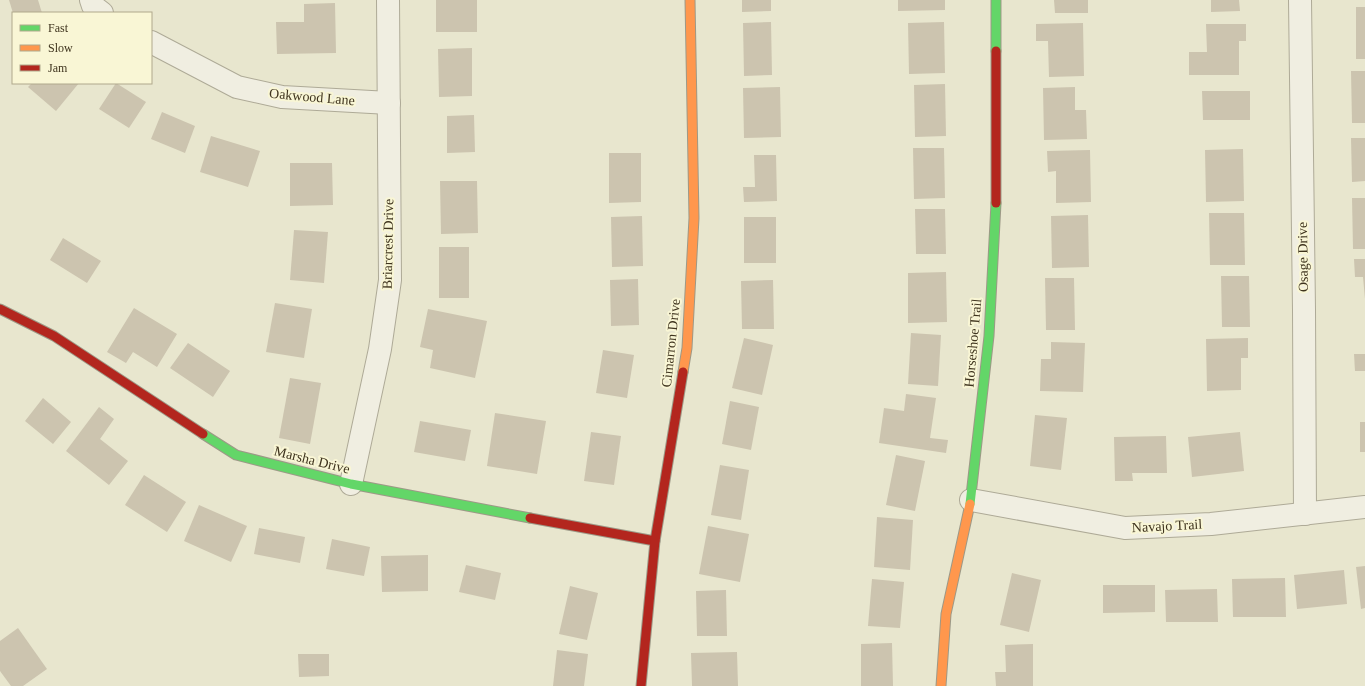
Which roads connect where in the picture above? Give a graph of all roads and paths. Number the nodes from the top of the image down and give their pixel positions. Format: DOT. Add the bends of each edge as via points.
graph roads {
  1 [pos="91,0"];
  2 [pos="388,0"];
  3 [pos="690,0"];
  4 [pos="996,0"];
  5 [pos="1300,0"];
  6 [pos="101,12"];
  7 [pos="152,43"];
  8 [pos="389,103"];
  9 [pos="0,309"];
  10 [pos="351,484"];
  11 [pos="971,500"];
  12 [pos="1365,507"];
  13 [pos="1305,514"];
  14 [pos="655,541"];
  15 [pos="642,686"];
  16 [pos="941,686"];
  1 -- 6 [label="street" via="93,6"];
  2 -- 8 [label="street, Briarcrest Drive"];
  3 -- 14 [label="street, Cimarron Drive" via="694,218 688,348"];
  4 -- 11 [label="street, Horseshoe Trail" via="996,217 989,336"];
  5 -- 13 [label="street, Osage Drive"];
  7 -- 8 [label="street, Oakwood Lane" via="237,87 282,98"];
  8 -- 10 [label="street, Briarcrest Drive" via="390,280 380,349"];
  9 -- 10 [label="street, Marsha Drive" via="54,336 236,455"];
  10 -- 14 [label="street, Marsha Drive"];
  11 -- 13 [label="street, Navajo Trail" via="1125,528 1212,524"];
  11 -- 16 [label="street, Horseshoe Trail" via="946,614"];
  12 -- 13 [label="street, Navajo Trail"];
  14 -- 15 [label="street, Cimarron Drive"];
}
